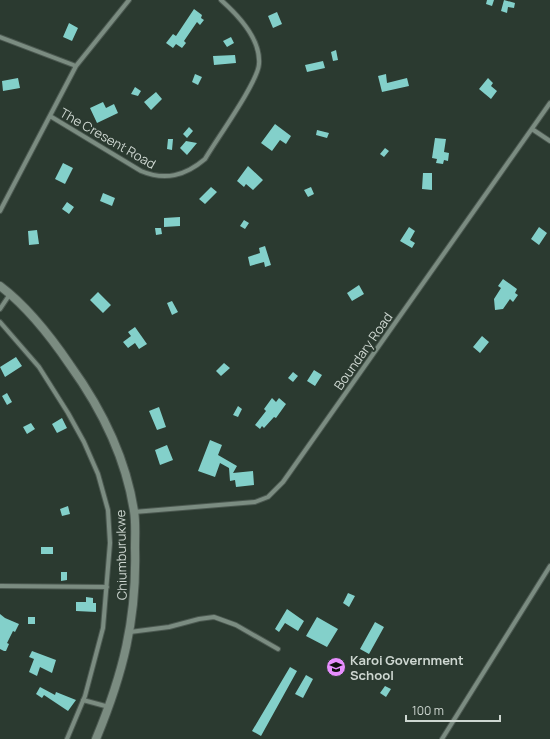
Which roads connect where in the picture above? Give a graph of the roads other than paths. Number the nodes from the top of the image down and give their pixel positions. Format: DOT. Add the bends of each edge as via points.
graph roads {
  1 [pos="130,0"];
  2 [pos="221,0"];
  3 [pos="0,37"];
  4 [pos="76,66"];
  5 [pos="550,103"];
  6 [pos="50,116"];
  7 [pos="532,128"];
  8 [pos="550,141"];
  9 [pos="0,211"];
  10 [pos="0,286"];
  11 [pos="10,294"];
  12 [pos="0,309"];
  13 [pos="0,322"];
  14 [pos="134,512"];
  15 [pos="550,566"];
  16 [pos="0,586"];
  17 [pos="107,587"];
  18 [pos="130,632"];
  19 [pos="278,649"];
  20 [pos="83,700"];
  21 [pos="110,707"];
  22 [pos="67,739"];
  23 [pos="96,739"];
  24 [pos="442,739"];
  1 -- 4 [label="street"];
  2 -- 6 [label="street, The Cresent Road" via="242,20 250,32 260,63 241,102 205,159 198,165 168,177 155,177 141,172"];
  3 -- 4 [label="street"];
  4 -- 6 [label="street"];
  5 -- 7 [label="street, Boundary Road"];
  6 -- 9 [label="street"];
  7 -- 8 [label="street"];
  7 -- 14 [label="street, Boundary Road" via="283,482 268,497 255,502"];
  10 -- 11 [label="street, Chiumburukwe"];
  11 -- 12 [label="street"];
  11 -- 14 [label="street, Chiumburukwe" via="56,345 88,390 109,431 123,469"];
  13 -- 17 [label="street" via="39,367 81,436 98,474 108,510 110,543"];
  14 -- 18 [label="street, Chiumburukwe" via="136,570"];
  15 -- 24 [label="street"];
  16 -- 17 [label="street"];
  17 -- 20 [label="street" via="103,628"];
  18 -- 19 [label="street" via="214,617 236,625"];
  18 -- 21 [label="street, Chiumburukwe"];
  20 -- 21 [label="street"];
  20 -- 22 [label="street"];
  21 -- 23 [label="street, Chiumburukwe"];
}
